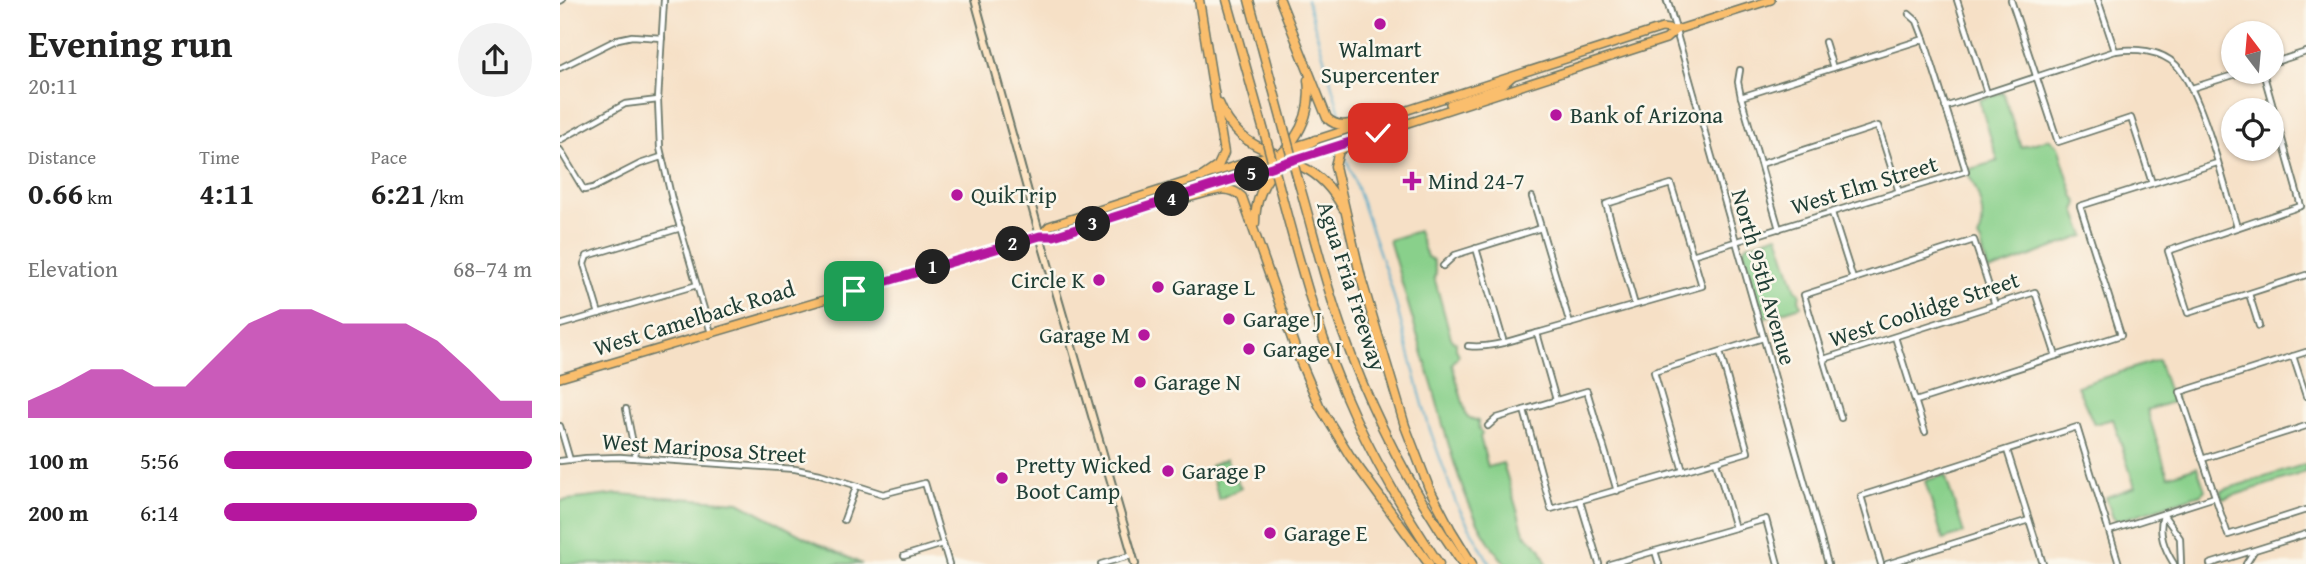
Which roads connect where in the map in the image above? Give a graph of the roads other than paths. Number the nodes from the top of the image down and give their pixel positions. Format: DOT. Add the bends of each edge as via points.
graph roads {
  1 [pos="664,0"];
  2 [pos="975,0"];
  3 [pos="1199,0"];
  4 [pos="1227,0"];
  5 [pos="1249,0"];
  6 [pos="1280,0"];
  7 [pos="1667,0"];
  8 [pos="1771,0"];
  9 [pos="1957,0"];
  10 [pos="2011,0"];
  11 [pos="2098,0"];
  12 [pos="1909,14"];
  13 [pos="1676,30"];
  14 [pos="662,38"];
  15 [pos="1924,39"];
  16 [pos="1825,42"];
  17 [pos="2115,51"];
  18 [pos="2306,52"];
  19 [pos="2284,59"];
  20 [pos="1304,64"];
  21 [pos="560,68"];
  22 [pos="1833,68"];
  23 [pos="1740,70"];
  24 [pos="1566,71"];
  25 [pos="1512,76"];
  26 [pos="2035,77"];
  27 [pos="2221,79"];
  28 [pos="2266,84"];
  29 [pos="2192,88"];
  30 [pos="1987,93"];
  31 [pos="1215,94"];
  32 [pos="1741,97"];
  33 [pos="658,100"];
  34 [pos="1945,107"];
  35 [pos="1435,113"];
  36 [pos="1392,115"];
  37 [pos="560,140"];
  38 [pos="1315,140"];
  39 [pos="1356,140"];
  40 [pos="560,150"];
  41 [pos="1319,152"];
  42 [pos="662,157"];
  43 [pos="1282,158"];
  44 [pos="1245,163"];
  45 [pos="2217,163"];
  46 [pos="1761,164"];
  47 [pos="1247,176"];
  48 [pos="1202,177"];
  49 [pos="2152,183"];
  50 [pos="1899,192"];
  51 [pos="1532,197"];
  52 [pos="1175,198"];
  53 [pos="1832,213"];
  54 [pos="1346,214"];
  55 [pos="2237,227"];
  56 [pos="681,228"];
  57 [pos="1541,228"];
  58 [pos="1779,229"];
  59 [pos="1256,233"];
  60 [pos="1040,236"];
  61 [pos="1736,243"];
  62 [pos="1476,248"];
  63 [pos="1692,255"];
  64 [pos="1443,266"];
  65 [pos="2306,275"];
  66 [pos="1853,279"];
  67 [pos="697,285"];
  68 [pos="2249,294"];
  69 [pos="1635,305"];
  70 [pos="1995,305"];
  71 [pos="599,314"];
  72 [pos="1570,324"];
  73 [pos="560,325"];
  74 [pos="2259,326"];
  75 [pos="1537,332"];
  76 [pos="711,333"];
  77 [pos="1895,337"];
  78 [pos="1763,338"];
  79 [pos="1504,343"];
  80 [pos="1468,346"];
  81 [pos="1720,352"];
  82 [pos="2306,352"];
  83 [pos="2056,356"];
  84 [pos="2293,356"];
  85 [pos="1824,359"];
  86 [pos="560,378"];
  87 [pos="2306,396"];
  88 [pos="1556,400"];
  89 [pos="1916,401"];
  90 [pos="626,408"];
  91 [pos="1524,410"];
  92 [pos="1841,418"];
  93 [pos="560,426"];
  94 [pos="1488,426"];
  95 [pos="2306,426"];
  96 [pos="1926,432"];
  97 [pos="2007,450"];
  98 [pos="636,458"];
  99 [pos="2202,459"];
  100 [pos="570,460"];
  101 [pos="560,461"];
  102 [pos="1716,462"];
  103 [pos="1683,471"];
  104 [pos="856,487"];
  105 [pos="1617,491"];
  106 [pos="2215,497"];
  107 [pos="1580,501"];
  108 [pos="2306,510"];
  109 [pos="2163,514"];
  110 [pos="844,520"];
  111 [pos="2029,520"];
  112 [pos="1735,528"];
  113 [pos="2109,531"];
  114 [pos="2306,534"];
  115 [pos="943,544"];
  116 [pos="2254,550"];
  117 [pos="1655,551"];
  118 [pos="1133,555"];
  119 [pos="904,556"];
  120 [pos="2222,562"];
  121 [pos="949,564"];
  122 [pos="1101,564"];
  123 [pos="1135,564"];
  124 [pos="1429,564"];
  125 [pos="1439,564"];
  126 [pos="1463,564"];
  127 [pos="1472,564"];
  128 [pos="1599,564"];
  129 [pos="1609,564"];
  130 [pos="1659,564"];
  131 [pos="1779,564"];
  132 [pos="1828,564"];
  133 [pos="1881,564"];
  134 [pos="1887,564"];
  135 [pos="2043,564"];
  136 [pos="2119,564"];
  137 [pos="2174,564"];
  138 [pos="2181,564"];
  139 [pos="2210,564"];
  140 [pos="2246,564"];
  1 -- 14 [label="street"];
  2 -- 60 [label="main road"];
  3 -- 31 [label="highway"];
  4 -- 125 [label="highway, Agua Fria Freeway, bridge" via="1315,314 1348,402 1396,498"];
  5 -- 126 [label="highway, Agua Fria Freeway, bridge" via="1330,294 1366,391 1404,470"];
  6 -- 20 [label="highway"];
  7 -- 13 [label="street, North 95th Avenue"];
  8 -- 13 [label="main road"];
  9 -- 30 [label="street"];
  10 -- 26 [label="street"];
  11 -- 17 [label="street"];
  12 -- 15 [label="street"];
  13 -- 24 [label="main road" via="1666,39"];
  13 -- 25 [label="main road" via="1662,28"];
  13 -- 61 [label="street, North 95th Avenue"];
  14 -- 21 [label="street" via="618,39"];
  14 -- 33 [label="street"];
  15 -- 22 [label="street"];
  15 -- 34 [label="street"];
  16 -- 22 [label="street"];
  17 -- 26 [label="street"];
  17 -- 29 [label="street" via="2151,52 2175,64"];
  18 -- 19 [label="street"];
  20 -- 36 [label="highway" via="1330,122 1345,125"];
  20 -- 43 [label="highway" via="1307,108"];
  22 -- 32 [label="street"];
  23 -- 32 [label="street"];
  24 -- 25 [label="main road" via="1521,80"];
  24 -- 35 [label="main road"];
  25 -- 35 [label="main road" via="1501,87"];
  25 -- 36 [label="main road"];
  26 -- 30 [label="street"];
  26 -- 49 [label="street" via="2058,142 2131,118"];
  27 -- 29 [label="street"];
  28 -- 55 [label="street" via="2301,206"];
  29 -- 45 [label="street"];
  30 -- 34 [label="street"];
  31 -- 43 [label="highway" via="1237,132"];
  31 -- 48 [label="highway" via="1224,153 1218,166"];
  32 -- 46 [label="street"];
  33 -- 37 [label="street" via="625,104"];
  33 -- 42 [label="street"];
  34 -- 50 [label="street, West Elm Street" via="1966,171"];
  35 -- 39 [label="main road"];
  36 -- 38 [label="main road"];
  38 -- 43 [label="highway"];
  39 -- 41 [label="main road"];
  39 -- 54 [label="highway" via="1342,148 1335,160"];
  40 -- 42 [label="street" via="584,190"];
  41 -- 43 [label="highway"];
  42 -- 56 [label="street"];
  43 -- 44 [label="highway"];
  43 -- 47 [label="highway"];
  43 -- 54 [label="highway" via="1322,179"];
  43 -- 59 [label="highway" via="1259,197"];
  44 -- 48 [label="main road, West Camelback Road"];
  45 -- 49 [label="street"];
  45 -- 55 [label="street"];
  46 -- 50 [label="street" via="1878,126"];
  46 -- 58 [label="street"];
  47 -- 52 [label="main road, West Camelback Road"];
  48 -- 60 [label="main road, West Camelback Road" via="1049,226"];
  49 -- 83 [label="street" via="2080,206 2122,335"];
  50 -- 53 [label="street, West Elm Street"];
  51 -- 57 [label="street"];
  52 -- 59 [label="highway" via="1232,189 1245,201"];
  52 -- 60 [label="main road, West Camelback Road" via="1054,236"];
  53 -- 58 [label="street, West Elm Street"];
  53 -- 66 [label="street"];
  54 -- 127 [label="highway" via="1410,440 1433,497"];
  55 -- 68 [label="street" via="2168,251 2188,313"];
  56 -- 67 [label="street"];
  56 -- 71 [label="street" via="585,258"];
  57 -- 62 [label="street"];
  57 -- 72 [label="street"];
  58 -- 61 [label="street, West Elm Street"];
  59 -- 124 [label="highway" via="1297,356 1319,405 1350,456"];
  60 -- 76 [label="main road, West Camelback Road"];
  60 -- 118 [label="main road"];
  61 -- 63 [label="street, West Elm Street"];
  61 -- 78 [label="street, North 95th Avenue"];
  62 -- 64 [label="street" via="1455,255"];
  62 -- 79 [label="street"];
  63 -- 69 [label="street" via="1702,286"];
  63 -- 69 [label="street" via="1671,184 1606,204"];
  65 -- 68 [label="street"];
  66 -- 70 [label="street" via="1974,240"];
  66 -- 85 [label="street" via="1804,295"];
  67 -- 71 [label="street"];
  67 -- 76 [label="street"];
  68 -- 74 [label="street"];
  69 -- 72 [label="street"];
  70 -- 77 [label="street, West Coolidge Street"];
  70 -- 83 [label="street, West Coolidge Street" via="2035,292"];
  71 -- 73 [label="street"];
  72 -- 75 [label="street"];
  75 -- 79 [label="street"];
  75 -- 88 [label="street"];
  76 -- 86 [label="main road, West Camelback Road"];
  77 -- 85 [label="street, West Coolidge Street"];
  77 -- 89 [label="street"];
  78 -- 81 [label="street"];
  78 -- 132 [label="street, North 95th Avenue"];
  79 -- 80 [label="street"];
  81 -- 102 [label="street" via="1748,452"];
  81 -- 103 [label="street" via="1654,372"];
  82 -- 84 [label="street"];
  83 -- 89 [label="street"];
  84 -- 87 [label="street"];
  84 -- 99 [label="street" via="2180,392"];
  85 -- 92 [label="street"];
  88 -- 91 [label="street"];
  88 -- 105 [label="street" via="1587,391"];
  89 -- 96 [label="street"];
  90 -- 98 [label="street"];
  91 -- 94 [label="street" via="1497,418"];
  91 -- 107 [label="street" via="1551,509"];
  93 -- 100 [label="street"];
  95 -- 99 [label="street"];
  97 -- 111 [label="street"];
  97 -- 113 [label="street" via="2077,427"];
  97 -- 133 [label="street" via="1861,496"];
  98 -- 100 [label="street, West Mariposa Street"];
  98 -- 104 [label="street, West Mariposa Street" via="795,469"];
  99 -- 106 [label="street"];
  100 -- 101 [label="street, West Mariposa Street"];
  102 -- 103 [label="street"];
  102 -- 112 [label="street"];
  103 -- 105 [label="street"];
  104 -- 110 [label="street"];
  104 -- 115 [label="street, West Mariposa Street" via="884,494 925,484"];
  105 -- 107 [label="street"];
  106 -- 108 [label="street" via="2228,535"];
  106 -- 109 [label="street"];
  107 -- 128 [label="street"];
  109 -- 113 [label="street"];
  109 -- 137 [label="street" via="2162,544"];
  109 -- 138 [label="street" via="2179,538"];
  111 -- 134 [label="street"];
  111 -- 135 [label="street"];
  112 -- 117 [label="street"];
  112 -- 131 [label="street" via="1766,520"];
  113 -- 136 [label="street"];
  114 -- 116 [label="street"];
  115 -- 119 [label="street"];
  115 -- 121 [label="street"];
  116 -- 120 [label="street"];
  116 -- 140 [label="street"];
  117 -- 129 [label="street"];
  117 -- 130 [label="street"];
  118 -- 122 [label="street"];
  118 -- 123 [label="main road"];
  120 -- 139 [label="street"];
}
